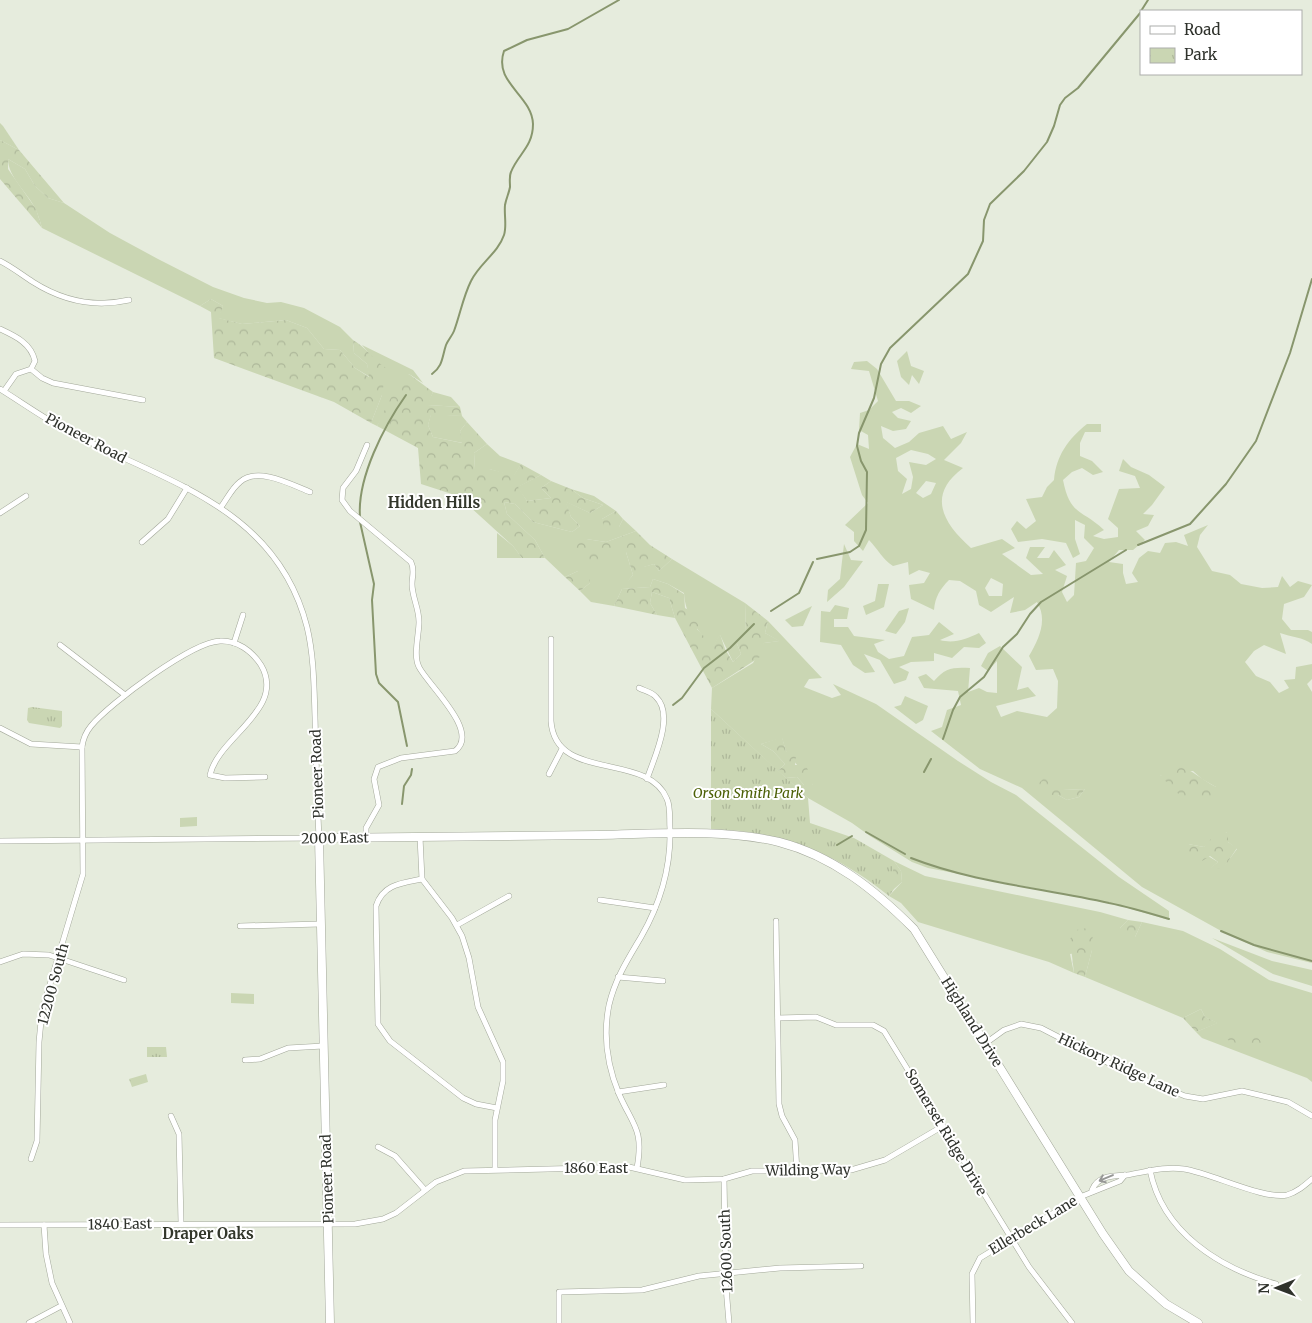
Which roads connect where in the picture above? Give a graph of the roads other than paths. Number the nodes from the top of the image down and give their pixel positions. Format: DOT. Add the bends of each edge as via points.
graph roads {
  1 [pos="0,261"];
  2 [pos="129,300"];
  3 [pos="0,329"];
  4 [pos="31,369"];
  5 [pos="2,390"];
  6 [pos="143,400"];
  7 [pos="366,445"];
  8 [pos="187,488"];
  9 [pos="310,492"];
  10 [pos="26,496"];
  11 [pos="221,507"];
  12 [pos="0,513"];
  13 [pos="142,542"];
  14 [pos="243,615"];
  15 [pos="551,640"];
  16 [pos="234,643"];
  17 [pos="60,645"];
  18 [pos="639,688"];
  19 [pos="125,695"];
  20 [pos="0,728"];
  21 [pos="82,747"];
  22 [pos="562,749"];
  23 [pos="549,774"];
  24 [pos="265,777"];
  25 [pos="647,779"];
  26 [pos="670,834"];
  27 [pos="366,837"];
  28 [pos="420,837"];
  29 [pos="319,838"];
  30 [pos="84,840"];
  31 [pos="0,841"];
  32 [pos="422,879"];
  33 [pos="508,896"];
  34 [pos="600,900"];
  35 [pos="655,908"];
  36 [pos="776,921"];
  37 [pos="321,924"];
  38 [pos="457,925"];
  39 [pos="240,926"];
  40 [pos="59,958"];
  41 [pos="0,962"];
  42 [pos="618,977"];
  43 [pos="124,980"];
  44 [pos="662,981"];
  45 [pos="778,1018"];
  46 [pos="986,1043"];
  47 [pos="323,1046"];
  48 [pos="245,1060"];
  49 [pos="664,1085"];
  50 [pos="618,1092"];
  51 [pos="497,1108"];
  52 [pos="172,1116"];
  53 [pos="1312,1116"];
  54 [pos="943,1126"];
  55 [pos="378,1147"];
  56 [pos="31,1159"];
  57 [pos="637,1168"];
  58 [pos="495,1169"];
  59 [pos="1150,1170"];
  60 [pos="797,1171"];
  61 [pos="724,1179"];
  62 [pos="1312,1179"];
  63 [pos="425,1190"];
  64 [pos="1080,1197"];
  65 [pos="181,1223"];
  66 [pos="329,1224"];
  67 [pos="0,1225"];
  68 [pos="44,1225"];
  69 [pos="1011,1238"];
  70 [pos="861,1266"];
  71 [pos="726,1273"];
  72 [pos="1276,1284"];
  73 [pos="61,1306"];
  74 [pos="29,1323"];
  75 [pos="70,1323"];
  76 [pos="330,1323"];
  77 [pos="559,1323"];
  78 [pos="730,1323"];
  79 [pos="973,1323"];
  80 [pos="1072,1323"];
  81 [pos="1198,1323"];
  1 -- 2 [label="street" via="41,287 72,300 94,305"];
  3 -- 4 [label="street" via="26,344 34,357 35,364"];
  4 -- 5 [label="street" via="16,374"];
  4 -- 6 [label="street" via="53,383"];
  5 -- 8 [label="street, Pioneer Road" via="63,429"];
  7 -- 27 [label="street" via="356,471 341,492 344,504 405,555 412,565 412,585 419,614 417,664 458,723 462,740 458,748 450,752 401,758 378,767 374,779 379,805 366,828"];
  8 -- 11 [label="street, Pioneer Road"];
  8 -- 13 [label="street" via="168,520"];
  9 -- 11 [label="street" via="265,476 251,476 240,482"];
  10 -- 12 [label="street"];
  11 -- 29 [label="street, Pioneer Road" via="254,534 275,560 287,579 307,626 313,664"];
  14 -- 16 [label="street"];
  15 -- 22 [label="street" via="551,726"];
  16 -- 19 [label="street" via="220,641 201,646"];
  16 -- 24 [label="street" via="249,651 260,663 266,679 266,694 257,712 216,761 210,775 220,778"];
  17 -- 19 [label="street"];
  18 -- 25 [label="street" via="658,698 664,711 663,729"];
  19 -- 21 [label="street" via="91,727"];
  20 -- 21 [label="street" via="31,744"];
  21 -- 30 [label="street, 12200 South"];
  22 -- 23 [label="street"];
  22 -- 25 [label="street" via="575,757"];
  25 -- 26 [label="street" via="658,786 667,800"];
  26 -- 28 [label="street, 2000 East"];
  26 -- 35 [label="street" via="669,861"];
  26 -- 46 [label="street, Highland Drive" via="713,834 779,842 819,857 851,874 881,896 914,928"];
  27 -- 28 [label="street, 2000 East"];
  27 -- 29 [label="street, 2000 East"];
  28 -- 32 [label="street"];
  29 -- 30 [label="street, 2000 East"];
  29 -- 37 [label="street, Pioneer Road"];
  30 -- 31 [label="street, 2000 East"];
  30 -- 40 [label="street, 12200 South" via="82,883"];
  32 -- 38 [label="street"];
  32 -- 51 [label="street" via="391,886 381,894 376,906 378,1024 390,1041 463,1098"];
  33 -- 38 [label="street"];
  34 -- 35 [label="street"];
  35 -- 42 [label="street"];
  36 -- 45 [label="street"];
  37 -- 39 [label="street"];
  37 -- 47 [label="street, Pioneer Road"];
  38 -- 51 [label="street" via="469,958 478,1007 503,1062"];
  40 -- 41 [label="street" via="23,954"];
  40 -- 43 [label="street"];
  40 -- 56 [label="street, 12200 South" via="41,1021 37,1141"];
  42 -- 44 [label="street"];
  42 -- 50 [label="street" via="609,1005 606,1034 609,1064"];
  45 -- 54 [label="street, Somerset Ridge Drive" via="816,1018 836,1025 879,1027"];
  45 -- 60 [label="street" via="779,1104 795,1140"];
  46 -- 53 [label="street, Hickory Ridge Lane" via="1004,1030 1021,1024 1041,1028 1128,1073 1185,1096 1203,1099 1242,1091 1288,1102"];
  46 -- 64 [label="street, Highland Drive"];
  47 -- 48 [label="street" via="288,1048 260,1059"];
  47 -- 66 [label="street, Pioneer Road"];
  49 -- 50 [label="street"];
  50 -- 57 [label="street" via="639,1133"];
  51 -- 58 [label="street"];
  52 -- 65 [label="street" via="180,1134"];
  54 -- 60 [label="street, Wilding Way" via="874,1165 851,1170"];
  54 -- 69 [label="street, Somerset Ridge Drive"];
  55 -- 63 [label="street" via="395,1156"];
  57 -- 58 [label="street, 1860 East"];
  57 -- 61 [label="street, 1860 East" via="680,1180"];
  58 -- 63 [label="street, 1840 East" via="464,1171"];
  59 -- 62 [label="street, Ellerbeck Lane" via="1181,1168 1253,1191 1286,1195 1301,1189"];
  59 -- 64 [label="street, Ellerbeck Lane" via="1125,1175 1120,1181"];
  59 -- 72 [label="street" via="1159,1202 1194,1242 1235,1269"];
  60 -- 61 [label="street, Wilding Way" via="752,1172"];
  61 -- 71 [label="street, 12600 South"];
  63 -- 66 [label="street, 1840 East" via="406,1207 383,1219"];
  64 -- 69 [label="street, Ellerbeck Lane"];
  64 -- 81 [label="street, Highland Drive" via="1129,1271 1166,1304"];
  65 -- 66 [label="street, 1840 East"];
  65 -- 68 [label="street, 1840 East"];
  66 -- 76 [label="street, Pioneer Road"];
  67 -- 68 [label="street, 1840 East"];
  68 -- 73 [label="street" via="49,1269"];
  69 -- 79 [label="street, Ellerbeck Lane" via="984,1255 975,1265 972,1279"];
  69 -- 80 [label="street, Somerset Ridge Drive"];
  70 -- 71 [label="street" via="787,1267"];
  71 -- 77 [label="street" via="642,1290 559,1292"];
  71 -- 78 [label="street, 12600 South"];
  73 -- 74 [label="street"];
  73 -- 75 [label="street"];
}
